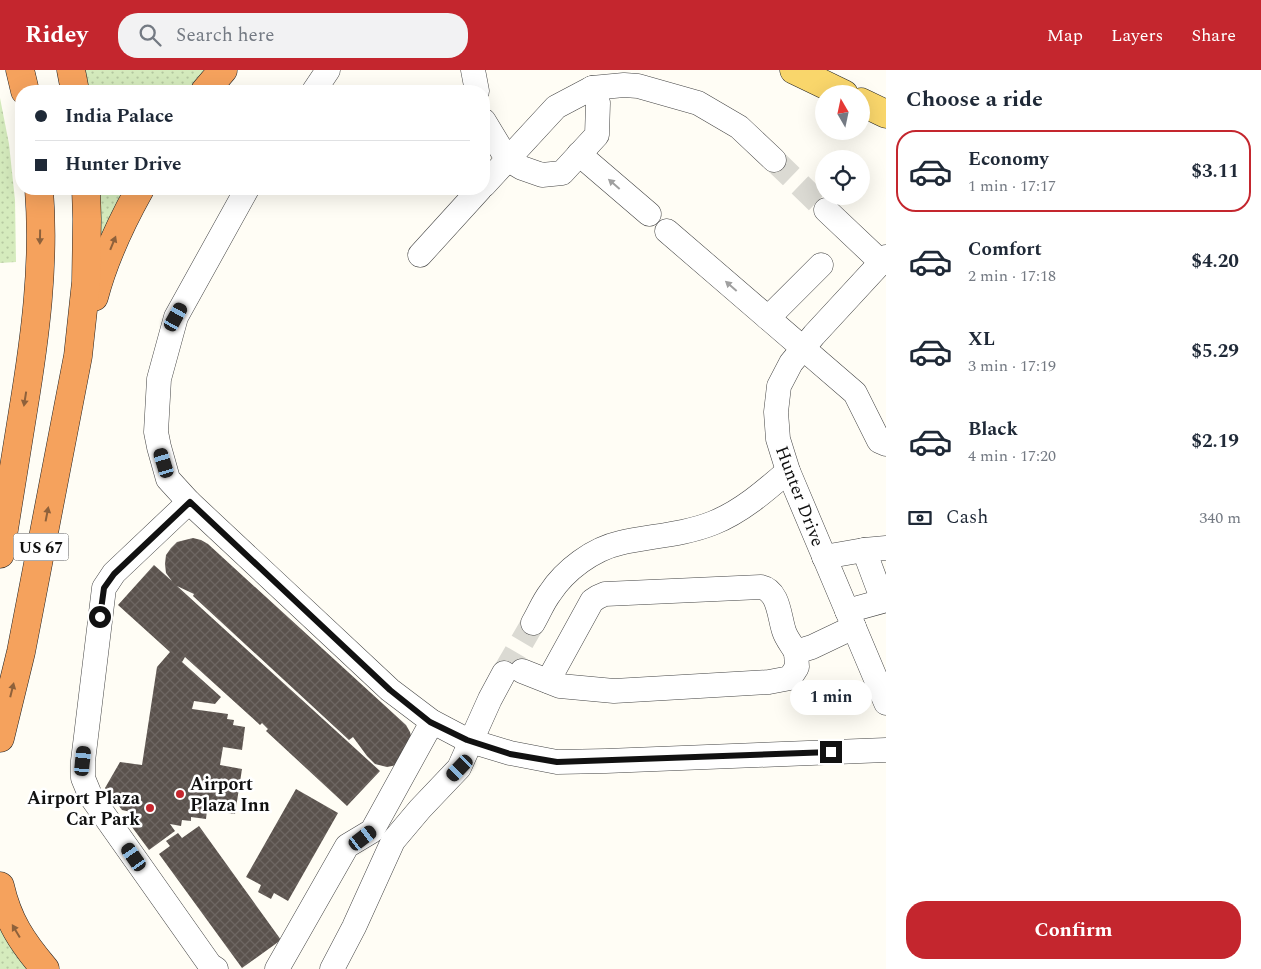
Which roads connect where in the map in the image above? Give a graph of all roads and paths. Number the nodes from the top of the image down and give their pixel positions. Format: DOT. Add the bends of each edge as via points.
graph roads {
  1 [pos="20,70"];
  2 [pos="71,70"];
  3 [pos="223,70"];
  4 [pos="328,70"];
  5 [pos="473,70"];
  6 [pos="794,70"];
  7 [pos="24,85"];
  8 [pos="74,85"];
  9 [pos="211,85"];
  10 [pos="318,85"];
  11 [pos="476,85"];
  12 [pos="825,85"];
  13 [pos="592,88"];
  14 [pos="870,106"];
  15 [pos="886,114"];
  16 [pos="490,131"];
  17 [pos="580,154"];
  18 [pos="507,159"];
  19 [pos="774,160"];
  20 [pos="490,178"];
  21 [pos="40,195"];
  22 [pos="86,195"];
  23 [pos="137,195"];
  24 [pos="245,195"];
  25 [pos="475,195"];
  26 [pos="826,210"];
  27 [pos="649,214"];
  28 [pos="667,231"];
  29 [pos="420,255"];
  30 [pos="884,260"];
  31 [pos="821,265"];
  32 [pos="768,318"];
  33 [pos="803,348"];
  34 [pos="78,356"];
  35 [pos="886,444"];
  36 [pos="788,472"];
  37 [pos="190,502"];
  38 [pos="875,549"];
  39 [pos="0,554"];
  40 [pos="824,557"];
  41 [pos="885,603"];
  42 [pos="851,620"];
  43 [pos="533,623"];
  44 [pos="796,652"];
  45 [pos="548,681"];
  46 [pos="886,702"];
  47 [pos="432,722"];
  48 [pos="0,738"];
  49 [pos="471,741"];
  50 [pos="886,750"];
  51 [pos="0,886"];
  52 [pos="45,969"];
  53 [pos="216,969"];
  54 [pos="277,969"];
  55 [pos="332,969"];
  1 -- 7 [label="highway"];
  2 -- 8 [label="highway"];
  3 -- 9 [label="highway"];
  4 -- 10 [label="street"];
  5 -- 11 [label="street"];
  6 -- 12 [label="main road"];
  13 -- 17 [label="street" via="598,103 597,135"];
  13 -- 18 [label="street" via="556,107"];
  13 -- 19 [label="street" via="638,86 698,103 739,127"];
  14 -- 15 [label="main road"];
  16 -- 18 [label="street"];
  17 -- 18 [label="street" via="562,174 542,176"];
  27 -- 17 [label="street, one-way"];
  18 -- 20 [label="street"];
  21 -- 39 [label="highway, US 67, one-way" via="39,300"];
  22 -- 34 [label="highway, US 67" via="86,282"];
  34 -- 23 [label="highway, one-way" via="100,276"];
  24 -- 37 [label="street" via="176,317 159,380 156,432 159,447 168,479"];
  25 -- 29 [label="street"];
  26 -- 30 [label="street"];
  32 -- 28 [label="street, one-way"];
  30 -- 33 [label="street, Hunter Drive"];
  31 -- 32 [label="street"];
  32 -- 33 [label="street"];
  33 -- 35 [label="street" via="855,393 879,441"];
  33 -- 36 [label="street, Hunter Drive" via="779,386 776,412 778,440"];
  48 -- 34 [label="highway, US 67, one-way" via="21,652"];
  36 -- 40 [label="street, Hunter Drive"];
  36 -- 43 [label="street" via="750,503 713,523 619,543 588,557 549,594"];
  37 -- 47 [label="street" via="390,690"];
  37 -- 53 [label="street" via="114,574 104,588 83,778 90,795 210,966"];
  38 -- 40 [label="street"];
  38 -- 41 [label="street"];
  40 -- 42 [label="street, Hunter Drive"];
  41 -- 42 [label="street"];
  42 -- 44 [label="street" via="812,648"];
  42 -- 46 [label="street, Hunter Drive"];
  44 -- 45 [label="street" via="797,667 790,678 769,682 614,691 560,686"];
  44 -- 45 [label="street" via="784,633 774,595 768,588 605,594 592,602"];
  45 -- 49 [label="street" via="513,672 490,699"];
  47 -- 49 [label="street"];
  47 -- 54 [label="street" via="372,831 347,846"];
  49 -- 50 [label="street" via="510,754 557,762"];
  49 -- 55 [label="street" via="460,768 393,841"];
  52 -- 51 [label="highway, one-way" via="12,924"];
}
